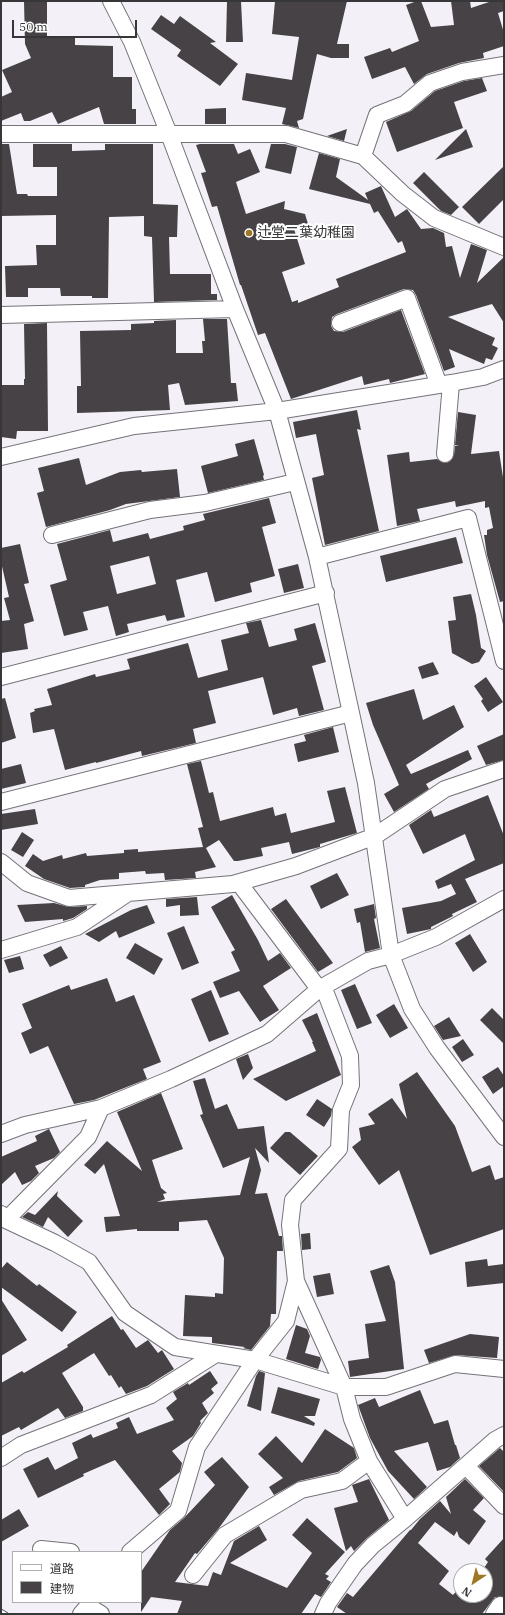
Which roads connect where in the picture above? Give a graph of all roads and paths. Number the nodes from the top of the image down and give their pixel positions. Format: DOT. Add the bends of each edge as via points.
graph roads {
  1 [pos="111,1"];
  2 [pos="504,64"];
  3 [pos="1,134"];
  4 [pos="169,134"];
  5 [pos="363,156"];
  6 [pos="504,247"];
  7 [pos="235,309"];
  8 [pos="1,315"];
  9 [pos="340,323"];
  10 [pos="504,369"];
  11 [pos="445,384"];
  12 [pos="276,412"];
  13 [pos="445,454"];
  14 [pos="1,457"];
  15 [pos="295,482"];
  16 [pos="52,535"];
  17 [pos="317,557"];
  18 [pos="326,593"];
  19 [pos="503,655"];
  20 [pos="1,677"];
  21 [pos="351,713"];
  22 [pos="504,769"];
  23 [pos="1,802"];
  24 [pos="375,836"];
  25 [pos="1,862"];
  26 [pos="239,883"];
  27 [pos="129,893"];
  28 [pos="504,899"];
  29 [pos="1,950"];
  30 [pos="391,955"];
  31 [pos="321,988"];
  32 [pos="101,1108"];
  33 [pos="1,1134"];
  34 [pos="504,1137"];
  35 [pos="4,1217"];
  36 [pos="296,1281"];
  37 [pos="216,1354"];
  38 [pos="255,1360"];
  39 [pos="504,1369"];
  40 [pos="344,1387"];
  41 [pos="504,1435"];
  42 [pos="1,1458"];
  43 [pos="369,1461"];
  44 [pos="466,1466"];
  45 [pos="504,1506"];
  46 [pos="405,1519"];
  47 [pos="41,1549"];
  48 [pos="61,1551"];
  49 [pos="131,1551"];
  50 [pos="193,1575"];
  51 [pos="323,1614"];
  1 -- 4 [label="street" via="132,42"];
  2 -- 5 [label="street" via="462,72 430,84 405,104 377,115"];
  3 -- 4 [label="street"];
  4 -- 5 [label="street" via="286,134"];
  4 -- 7 [label="street"];
  5 -- 6 [label="street" via="403,194 434,218"];
  7 -- 8 [label="street"];
  7 -- 12 [label="street"];
  9 -- 11 [label="street" via="407,298"];
  10 -- 11 [label="street" via="483,377"];
  11 -- 12 [label="street"];
  11 -- 13 [label="street"];
  12 -- 14 [label="street" via="134,426"];
  12 -- 15 [label="street"];
  15 -- 16 [label="street" via="205,503 150,510"];
  15 -- 17 [label="street"];
  17 -- 18 [label="street"];
  17 -- 19 [label="street" via="468,518"];
  18 -- 20 [label="street"];
  18 -- 21 [label="street"];
  21 -- 23 [label="street"];
  21 -- 24 [label="street"];
  22 -- 24 [label="street" via="445,789"];
  24 -- 26 [label="street" via="296,866"];
  24 -- 30 [label="street"];
  25 -- 27 [label="street" via="27,883 69,898"];
  26 -- 27 [label="street"];
  26 -- 31 [label="street"];
  27 -- 29 [label="street" via="77,927"];
  28 -- 30 [label="street" via="436,938"];
  30 -- 31 [label="street" via="368,961"];
  30 -- 34 [label="street" via="412,1009 437,1048"];
  31 -- 32 [label="street" via="267,1034 171,1079"];
  31 -- 36 [label="street" via="350,1056 351,1085 341,1110 339,1149 293,1200 290,1225"];
  32 -- 33 [label="street" via="25,1125"];
  32 -- 35 [label="street" via="88,1137"];
  35 -- 37 [label="street" via="89,1262 125,1313 175,1347"];
  36 -- 38 [label="street" via="286,1321"];
  36 -- 40 [label="street"];
  37 -- 38 [label="street"];
  37 -- 42 [label="street" via="151,1395 21,1445"];
  38 -- 40 [label="street"];
  38 -- 49 [label="street" via="198,1447 178,1511"];
  39 -- 40 [label="street" via="455,1364 386,1387"];
  40 -- 43 [label="street" via="352,1419"];
  41 -- 44 [label="street"];
  43 -- 46 [label="street"];
  43 -- 50 [label="street" via="342,1481 301,1490 225,1536"];
  44 -- 45 [label="street"];
  44 -- 46 [label="street"];
  46 -- 51 [label="street" via="373,1545 355,1564 328,1602"];
  47 -- 48 [label="street"];
}
